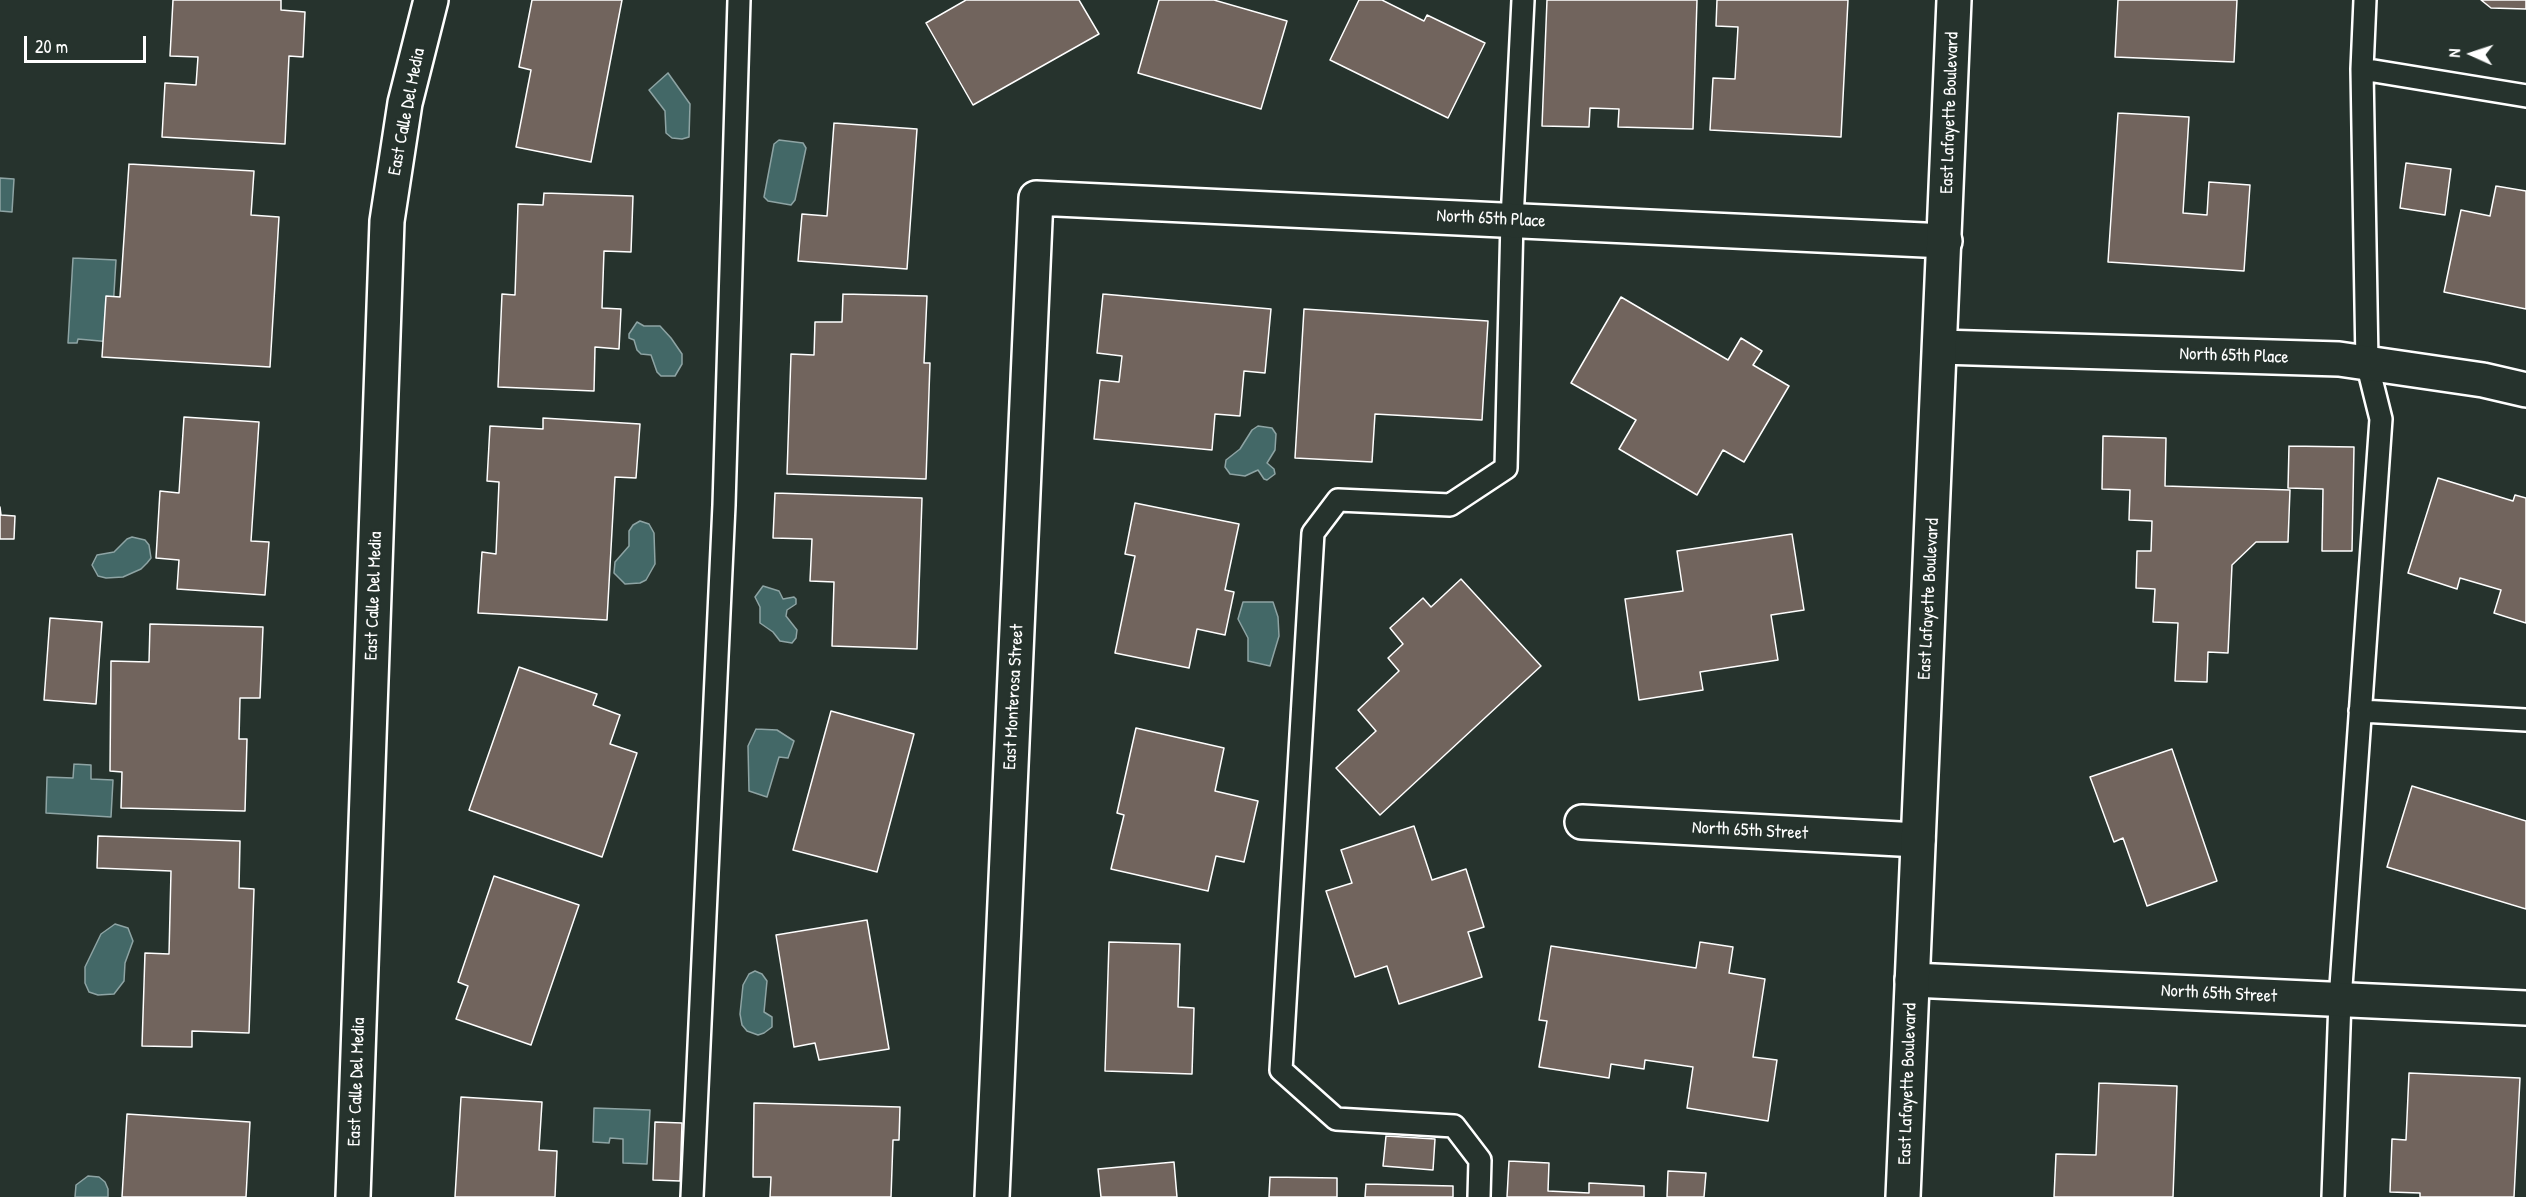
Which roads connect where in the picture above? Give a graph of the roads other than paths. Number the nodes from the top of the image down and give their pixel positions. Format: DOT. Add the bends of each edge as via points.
graph roads {
  1 [pos="431,0"];
  2 [pos="739,0"];
  3 [pos="1523,0"];
  4 [pos="1954,0"];
  5 [pos="2365,0"];
  6 [pos="2362,69"];
  7 [pos="2526,96"];
  8 [pos="1036,198"];
  9 [pos="1512,220"];
  10 [pos="1945,241"];
  11 [pos="1940,347"];
  12 [pos="2367,363"];
  13 [pos="2526,390"];
  14 [pos="2360,711"];
  15 [pos="2526,720"];
  16 [pos="1582,822"];
  17 [pos="1918,840"];
  18 [pos="1912,980"];
  19 [pos="2340,1000"];
  20 [pos="2526,1008"];
  21 [pos="353,1197"];
  22 [pos="693,1197"];
  23 [pos="992,1197"];
  24 [pos="1479,1197"];
  25 [pos="1903,1197"];
  26 [pos="2333,1197"];
  1 -- 21 [label="street, East Calle Del Media" via="405,103 387,221"];
  2 -- 22 [label="lane" via="724,505"];
  3 -- 9 [label="lane"];
  4 -- 10 [label="street, East Lafayette Boulevard"];
  5 -- 6 [label="lane"];
  6 -- 7 [label="lane"];
  6 -- 12 [label="lane"];
  8 -- 9 [label="street, North 65th Place"];
  8 -- 23 [label="street, East Monterosa Street"];
  9 -- 10 [label="street, North 65th Place"];
  9 -- 24 [label="lane" via="1506,468 1450,505 1338,500 1313,533 1281,1070 1336,1119 1454,1126 1480,1160"];
  10 -- 11 [label="street, East Lafayette Boulevard"];
  11 -- 12 [label="street, North 65th Place" via="2339,358"];
  11 -- 17 [label="street, East Lafayette Boulevard"];
  12 -- 13 [label="street, North 65th Place"];
  12 -- 14 [label="lane" via="2381,419"];
  14 -- 15 [label="lane"];
  14 -- 19 [label="lane"];
  16 -- 17 [label="street, North 65th Street"];
  17 -- 18 [label="street, East Lafayette Boulevard"];
  18 -- 19 [label="street, North 65th Street"];
  18 -- 25 [label="street, East Lafayette Boulevard"];
  19 -- 20 [label="street, North 65th Street"];
  19 -- 26 [label="lane"];
}
